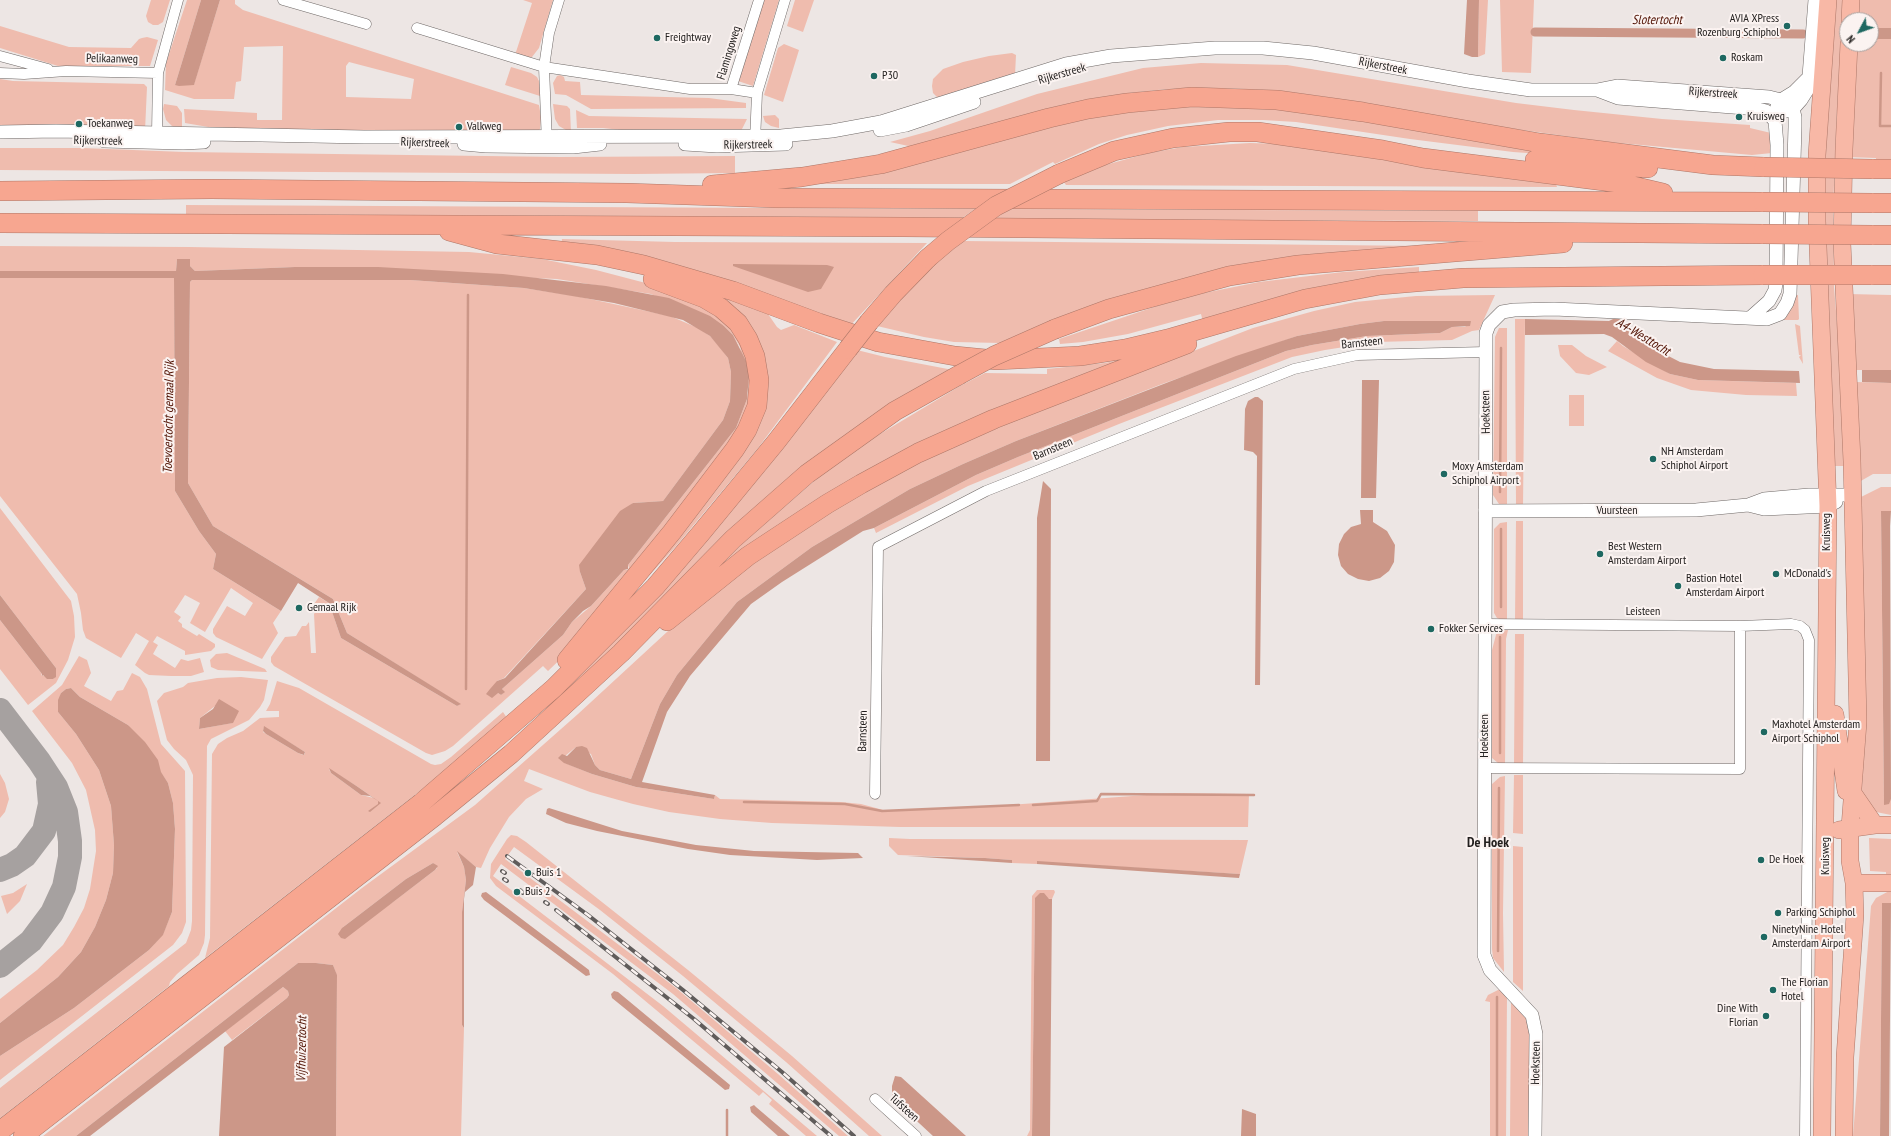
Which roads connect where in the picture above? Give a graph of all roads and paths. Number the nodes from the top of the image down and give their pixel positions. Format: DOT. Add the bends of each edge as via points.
graph roads {
  1 [pos="178,0"];
  2 [pos="283,0"];
  3 [pos="559,0"];
  4 [pos="759,0"];
  5 [pos="785,0"];
  6 [pos="1814,0"];
  7 [pos="1828,0"];
  8 [pos="1851,0"];
  9 [pos="1850,12"];
  10 [pos="366,24"];
  11 [pos="417,28"];
  12 [pos="1849,52"];
  13 [pos="0,56"];
  14 [pos="544,67"];
  15 [pos="0,72"];
  16 [pos="66,72"];
  17 [pos="158,73"];
  18 [pos="1808,78"];
  19 [pos="731,89"];
  20 [pos="1596,90"];
  21 [pos="757,94"];
  22 [pos="1781,100"];
  23 [pos="1792,109"];
  24 [pos="1770,115"];
  25 [pos="0,132"];
  26 [pos="157,138"];
  27 [pos="0,139"];
  28 [pos="547,141"];
  29 [pos="756,141"];
  30 [pos="1383,150"];
  31 [pos="1713,165"];
  32 [pos="1891,169"];
  33 [pos="0,191"];
  34 [pos="627,193"];
  35 [pos="1693,201"];
  36 [pos="1891,203"];
  37 [pos="0,222"];
  38 [pos="425,225"];
  39 [pos="1662,234"];
  40 [pos="1891,235"];
  41 [pos="564,251"];
  42 [pos="1891,275"];
  43 [pos="1278,307"];
  44 [pos="1751,317"];
  45 [pos="1486,352"];
  46 [pos="1852,494"];
  47 [pos="1827,500"];
  48 [pos="1485,511"];
  49 [pos="1485,624"];
  50 [pos="1740,626"];
  51 [pos="1800,626"];
  52 [pos="621,653"];
  53 [pos="1827,666"];
  54 [pos="500,736"];
  55 [pos="1485,768"];
  56 [pos="1853,793"];
  57 [pos="875,794"];
  58 [pos="1883,825"];
  59 [pos="1850,827"];
  60 [pos="1826,841"];
  61 [pos="1854,883"];
  62 [pos="1891,883"];
  63 [pos="875,1099"];
  64 [pos="0,1131"];
  65 [pos="23,1136"];
  66 [pos="916,1136"];
  67 [pos="1535,1136"];
  68 [pos="1805,1136"];
  69 [pos="1822,1136"];
  70 [pos="1844,1136"];
  1 -- 17 [label="street"];
  2 -- 10 [label="street"];
  3 -- 14 [label="street" via="549,33"];
  4 -- 19 [label="street, Flamingoweg"];
  5 -- 21 [label="street"];
  6 -- 18 [label="street"];
  7 -- 47 [label="highway, Kruisweg" via="1818,148 1817,221"];
  8 -- 9 [label="highway"];
  11 -- 14 [label="street"];
  12 -- 46 [label="highway, Kruisweg" via="1842,243"];
  13 -- 16 [label="street, Pelikaanweg" via="36,67"];
  14 -- 19 [label="street" via="690,89"];
  14 -- 28 [label="street"];
  15 -- 16 [label="street, Pelikaanweg"];
  16 -- 17 [label="street, Pelikaanweg"];
  17 -- 26 [label="street"];
  18 -- 22 [label="street" via="1794,92"];
  18 -- 23 [label="street" via="1806,94"];
  19 -- 21 [label="street, Flamingoweg"];
  20 -- 22 [label="street, Rijkerstreek" via="1617,86"];
  20 -- 24 [label="street, Rijkerstreek" via="1618,98 1758,109"];
  20 -- 29 [label="street, Rijkerstreek" via="1512,88 1313,53 1263,48 1215,48 1120,56 1066,64 881,122"];
  21 -- 29 [label="street"];
  22 -- 23 [label="street"];
  22 -- 24 [label="street"];
  23 -- 24 [label="street"];
  23 -- 44 [label="street, Hoeksteen" via="1795,127 1789,299 1776,316 1767,319"];
  24 -- 44 [label="street" via="1775,121 1777,145 1776,283 1771,298"];
  25 -- 26 [label="street, Rijkerstreek" via="56,131"];
  26 -- 27 [label="street, Rijkerstreek"];
  26 -- 28 [label="street, Rijkerstreek"];
  28 -- 29 [label="street, Rijkerstreek"];
  30 -- 31 [label="highway" via="1682,170"];
  30 -- 35 [label="highway" via="1423,158 1620,183"];
  30 -- 54 [label="highway, bridge" via="1258,132 1229,132 1173,138 1114,151 1059,174 996,206 928,258 893,294 776,442 655,587 554,688"];
  31 -- 32 [label="highway, bridge"];
  31 -- 34 [label="highway" via="1540,143 1363,112 1277,100 1192,97 1088,109 881,164 802,177"];
  33 -- 34 [label="highway" via="211,189"];
  34 -- 35 [label="highway" via="776,198"];
  35 -- 36 [label="highway, bridge"];
  37 -- 38 [label="highway"];
  38 -- 39 [label="highway"];
  38 -- 41 [label="highway" via="497,244"];
  39 -- 40 [label="highway, bridge"];
  39 -- 52 [label="highway, bridge" via="1291,266 1229,276 1172,291 1109,309 1056,329 994,356 895,411 807,474 734,539"];
  41 -- 43 [label="highway" via="597,255 678,274 878,342 917,351 996,360 1080,356 1125,349"];
  41 -- 54 [label="highway" via="680,288 722,308 738,323 756,356 759,380 757,406 747,430 735,449 672,532 576,650 518,710"];
  42 -- 43 [label="highway, bridge" via="1464,278 1380,285"];
  43 -- 52 [label="highway" via="994,419 918,453 792,526"];
  44 -- 45 [label="street, Hoeksteen" via="1554,309 1514,310 1502,312 1489,325"];
  45 -- 48 [label="street, Hoeksteen"];
  45 -- 57 [label="street, Barnsteen" via="1357,355 1294,369 986,490 878,547"];
  46 -- 47 [label="street, Vuursteen"];
  46 -- 56 [label="highway, Kruisweg" via="1858,722"];
  47 -- 48 [label="street, Vuursteen" via="1764,499 1748,505 1696,510"];
  47 -- 53 [label="highway, Kruisweg"];
  48 -- 49 [label="street, Hoeksteen"];
  49 -- 50 [label="street, Leisteen"];
  49 -- 55 [label="street, Hoeksteen"];
  50 -- 51 [label="street, Leisteen"];
  50 -- 55 [label="street, Hoeksteen" via="1740,768"];
  51 -- 68 [label="street, Kruisweg" via="1805,630 1808,640"];
  52 -- 65 [label="highway" via="511,754 435,816"];
  53 -- 59 [label="highway"];
  53 -- 60 [label="highway, Kruisweg"];
  54 -- 64 [label="highway" via="422,803"];
  55 -- 67 [label="street, Hoeksteen" via="1484,955 1490,970 1532,1015 1536,1034"];
  56 -- 58 [label="highway"];
  56 -- 59 [label="highway, Kruisweg"];
  58 -- 59 [label="highway"];
  59 -- 60 [label="highway" via="1833,833"];
  59 -- 61 [label="highway, Kruisweg" via="1850,861"];
  60 -- 69 [label="highway, Kruisweg"];
  61 -- 62 [label="highway"];
  61 -- 70 [label="highway, Kruisweg" via="1855,915 1845,1057"];
  63 -- 66 [label="street, Tufsteen"];
}
